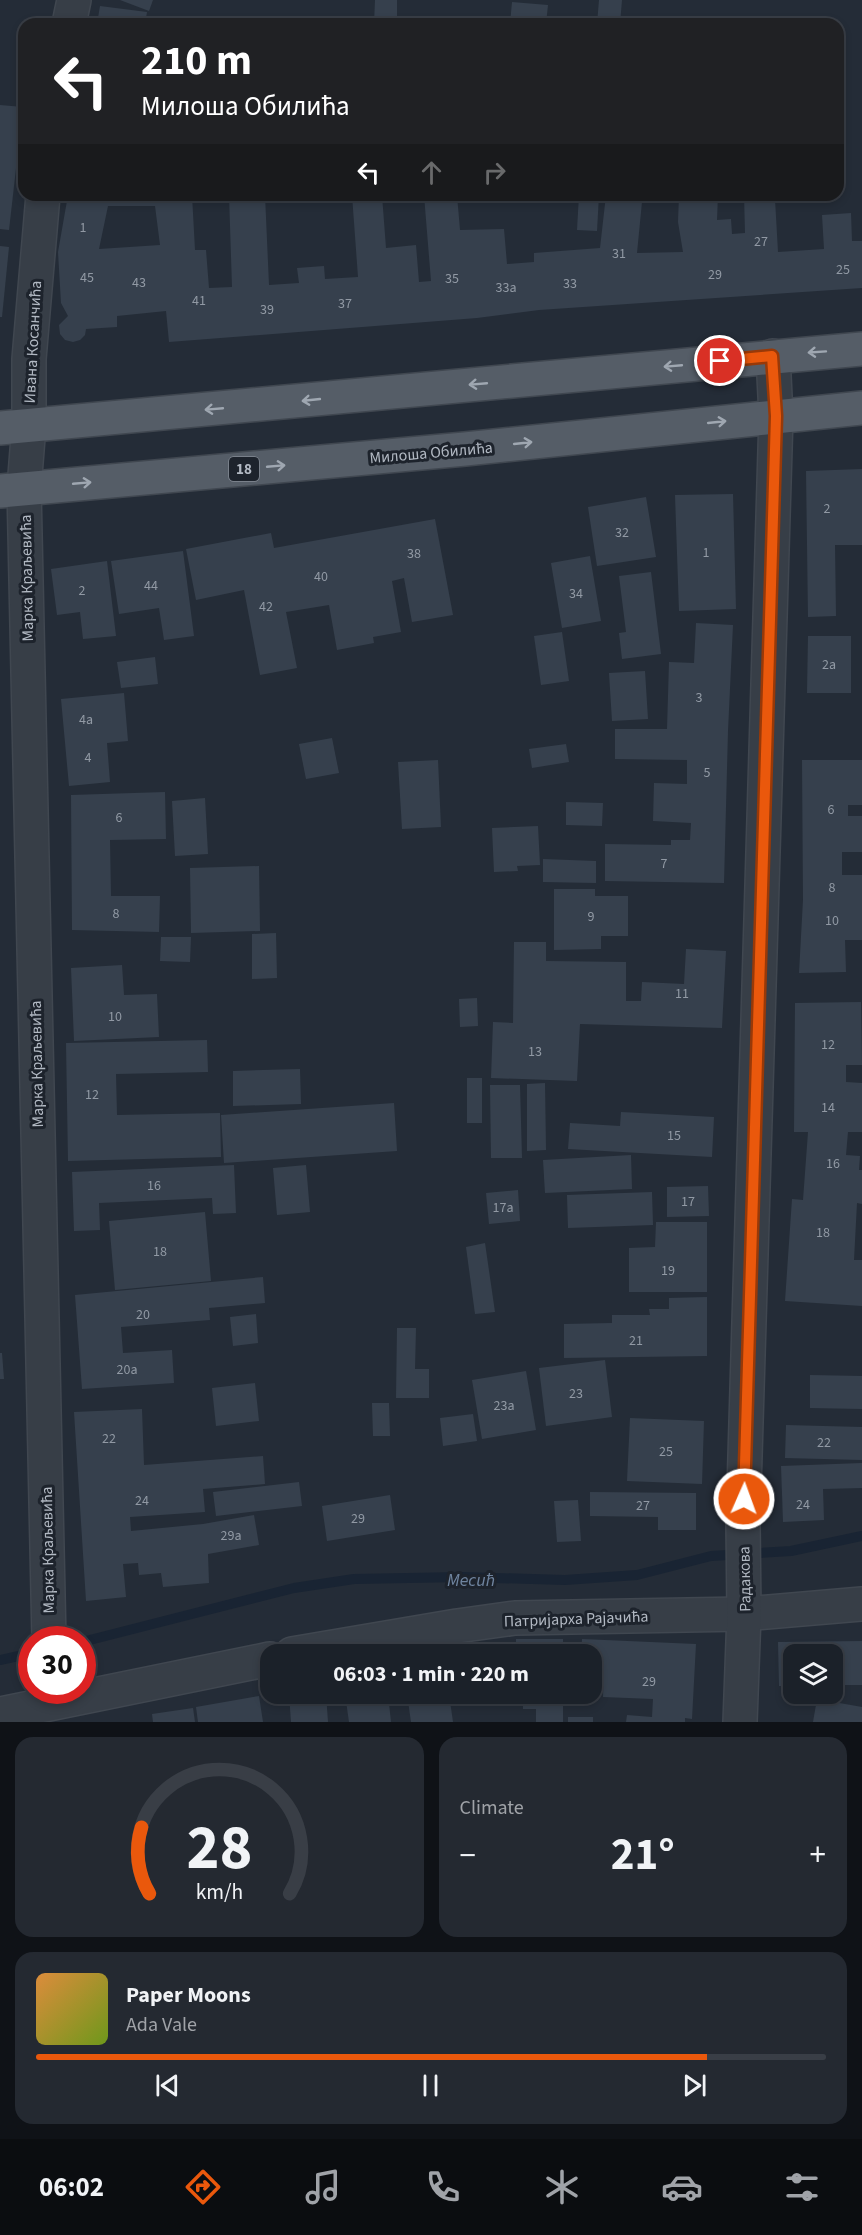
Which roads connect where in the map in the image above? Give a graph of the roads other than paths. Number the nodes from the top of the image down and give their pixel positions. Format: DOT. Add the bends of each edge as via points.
graph roads {
  1 [pos="74,0"];
  2 [pos="70,18"];
  3 [pos="42,201"];
  4 [pos="862,349"];
  5 [pos="772,356"];
  6 [pos="862,408"];
  7 [pos="776,416"];
  8 [pos="14,426"];
  9 [pos="12,490"];
  10 [pos="862,1604"];
  11 [pos="744,1614"];
  12 [pos="49,1626"];
  13 [pos="351,1644"];
  14 [pos="260,1661"];
  15 [pos="53,1706"];
  16 [pos="0,1714"];
  17 [pos="740,1722"];
  1 -- 2 [label="street"];
  3 -- 8 [label="street, Ивана Косанчића" via="29,359"];
  4 -- 5 [label="main road, one-way"];
  5 -- 7 [label="street, Радакова"];
  5 -- 8 [label="main road, one-way"];
  6 -- 7 [label="main road, Милоша Обилића / 18"];
  9 -- 7 [label="main road, Милоша Обилића / 18, one-way"];
  7 -- 11 [label="street, Радакова" via="743,1523"];
  8 -- 9 [label="street, Ивана Косанчића"];
  9 -- 12 [label="street, Марка Краљевића"];
  10 -- 11 [label="street, Патријарха Рајачића"];
  11 -- 13 [label="street, Патријарха Рајачића" via="515,1618"];
  11 -- 17 [label="street, Радакова"];
  14 -- 15 [label="street"];
  15 -- 16 [label="street"];
}
